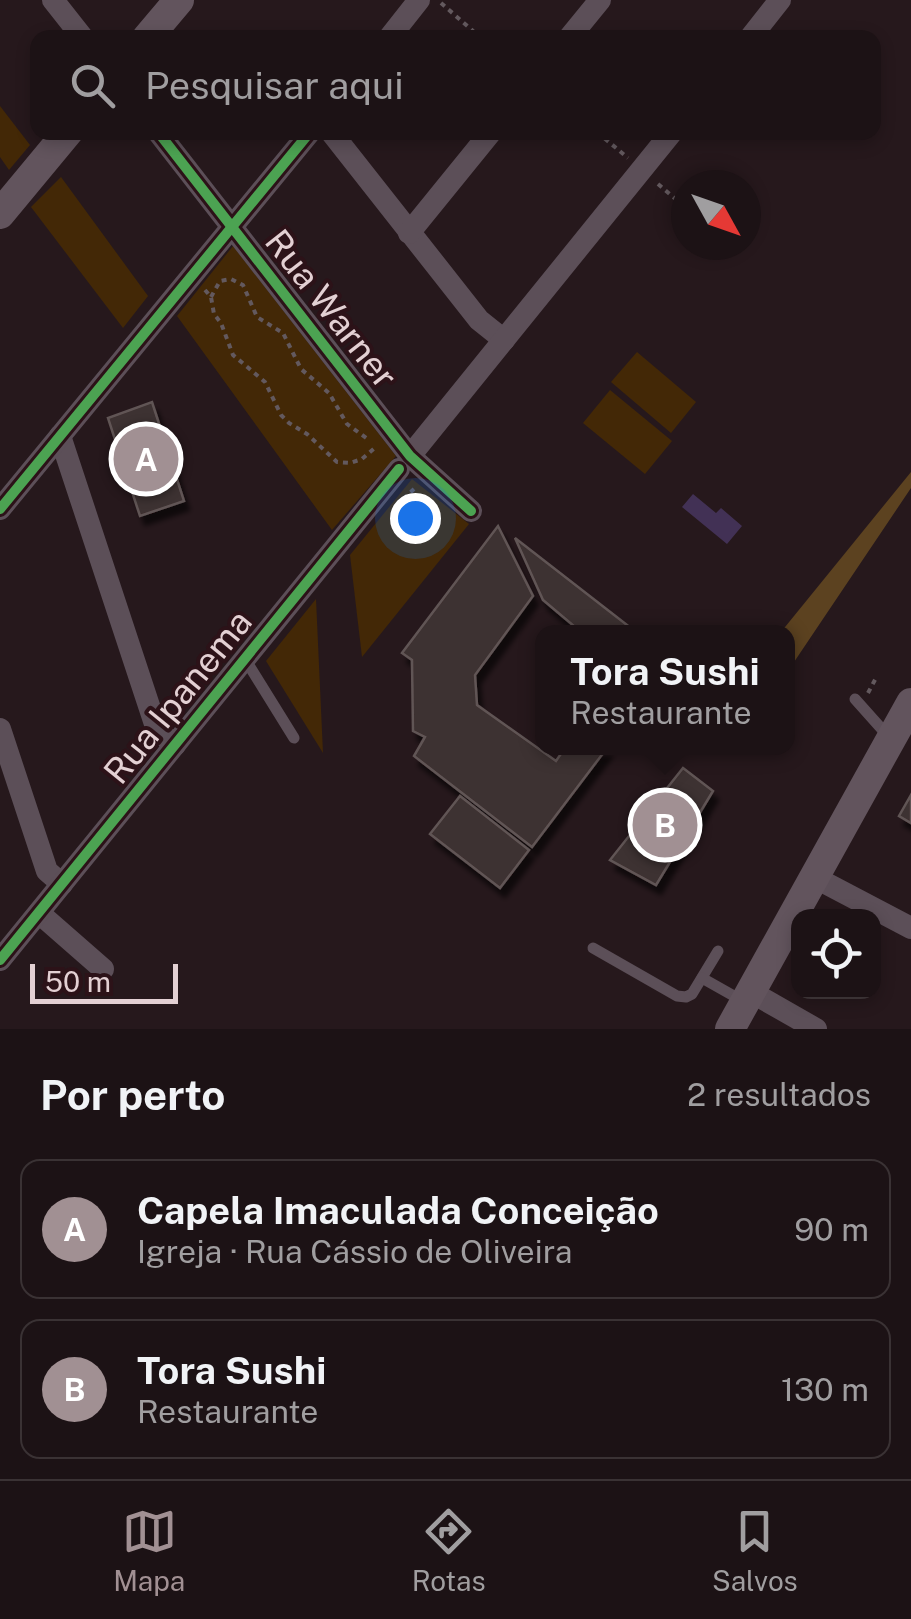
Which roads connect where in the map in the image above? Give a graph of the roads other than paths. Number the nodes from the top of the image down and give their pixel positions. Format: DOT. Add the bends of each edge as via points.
graph roads {
  1 [pos="53,0"];
  2 [pos="179,0"];
  3 [pos="420,0"];
  4 [pos="600,0"];
  5 [pos="780,0"];
  6 [pos="77,30"];
  7 [pos="155,30"];
  8 [pos="395,30"];
  9 [pos="576,30"];
  10 [pos="756,30"];
  11 [pos="61,140"];
  12 [pos="164,140"];
  13 [pos="303,140"];
  14 [pos="336,140"];
  15 [pos="485,140"];
  16 [pos="666,140"];
  17 [pos="0,214"];
  18 [pos="232,227"];
  19 [pos="409,233"];
  20 [pos="504,340"];
  21 [pos="60,436"];
  22 [pos="408,470"];
  23 [pos="0,508"];
  24 [pos="471,511"];
  25 [pos="245,659"];
  26 [pos="855,699"];
  27 [pos="911,703"];
  28 [pos="0,730"];
  29 [pos="294,738"];
  30 [pos="891,739"];
  31 [pos="175,745"];
  32 [pos="814,877"];
  33 [pos="62,884"];
  34 [pos="38,913"];
  35 [pos="911,928"];
  36 [pos="593,948"];
  37 [pos="718,951"];
  38 [pos="0,960"];
  39 [pos="103,969"];
  40 [pos="702,978"];
  41 [pos="742,1008"];
  42 [pos="816,1029"];
  1 -- 6 [label="street"];
  2 -- 7 [label="main road"];
  3 -- 8 [label="street"];
  4 -- 9 [label="street"];
  5 -- 10 [label="street"];
  11 -- 17 [label="main road"];
  12 -- 18 [label="street, Rua Warner"];
  13 -- 18 [label="street"];
  14 -- 19 [label="street"];
  15 -- 19 [label="street"];
  16 -- 20 [label="street, Rua Ipanema"];
  18 -- 21 [label="street"];
  18 -- 22 [label="street, Rua Warner"];
  19 -- 20 [label="street" via="487,330"];
  20 -- 22 [label="street, Rua Ipanema"];
  21 -- 23 [label="street"];
  21 -- 31 [label="street" via="157,730"];
  22 -- 24 [label="street, Rua Warner"];
  22 -- 25 [label="street, Rua Ipanema"];
  25 -- 29 [label="lane"];
  25 -- 31 [label="street, Rua Ipanema"];
  26 -- 30 [label="lane"];
  27 -- 30 [label="main road"];
  28 -- 33 [label="street" via="47,871"];
  30 -- 32 [label="main road"];
  31 -- 33 [label="street, Rua Ipanema"];
  32 -- 35 [label="street"];
  32 -- 41 [label="main road"];
  33 -- 34 [label="street, Rua Ipanema"];
  34 -- 38 [label="street, Rua Ipanema"];
  34 -- 39 [label="street"];
  36 -- 40 [label="lane" via="677,996 692,994"];
  37 -- 40 [label="lane"];
  40 -- 41 [label="lane"];
  41 -- 42 [label="street"];
}
